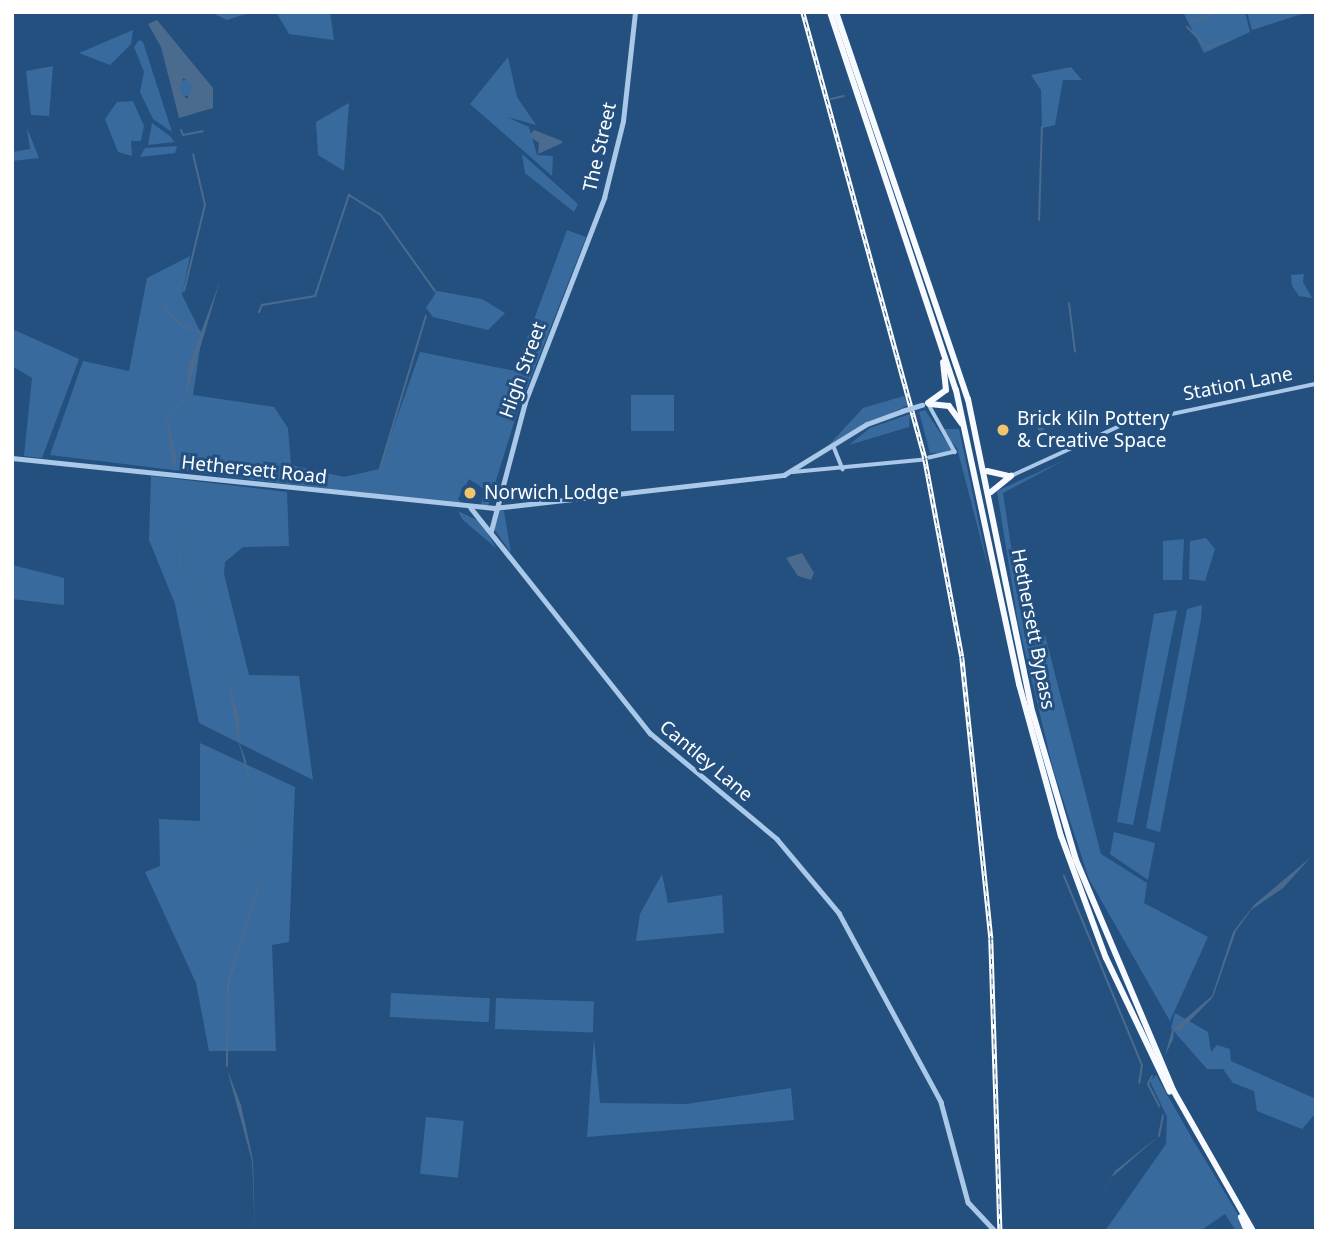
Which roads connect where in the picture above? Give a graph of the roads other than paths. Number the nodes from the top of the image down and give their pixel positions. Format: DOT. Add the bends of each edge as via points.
graph roads {
  1 [pos="635,12"];
  2 [pos="830,12"];
  3 [pos="836,12"];
  4 [pos="586,244"];
  5 [pos="940,339"];
  6 [pos="1316,384"];
  7 [pos="925,404"];
  8 [pos="970,443"];
  9 [pos="834,447"];
  10 [pos="12,458"];
  11 [pos="930,458"];
  12 [pos="921,460"];
  13 [pos="843,469"];
  14 [pos="987,471"];
  15 [pos="793,472"];
  16 [pos="1011,477"];
  17 [pos="991,492"];
  18 [pos="471,508"];
  19 [pos="494,508"];
  20 [pos="491,531"];
  21 [pos="995,1231"];
  22 [pos="1247,1231"];
  23 [pos="1253,1231"];
  1 -- 4 [label="street, The Street" via="624,121"];
  2 -- 5 [label="highway, Hethersett Bypass"];
  3 -- 14 [label="highway, Hethersett Bypass" via="881,156 948,336"];
  4 -- 19 [label="street, High Street" via="525,402"];
  5 -- 7 [label="highway" via="947,383"];
  5 -- 8 [label="highway, Hethersett Bypass"];
  6 -- 16 [label="street, Station Lane" via="1124,424"];
  7 -- 8 [label="highway" via="953,409"];
  7 -- 9 [label="street, bridge" via="867,424"];
  7 -- 11 [label="street" via="955,452"];
  8 -- 22 [label="highway, Hethersett Bypass" via="1018,684 1069,861 1145,1045"];
  9 -- 13 [label="street"];
  9 -- 15 [label="street"];
  10 -- 18 [label="street, Hethersett Road"];
  12 -- 13 [label="street"];
  13 -- 15 [label="street"];
  14 -- 16 [label="highway"];
  14 -- 17 [label="highway, Hethersett Bypass"];
  15 -- 19 [label="street"];
  16 -- 17 [label="highway"];
  17 -- 23 [label="highway, Hethersett Bypass" via="1031,707 1076,860 1173,1090"];
  18 -- 19 [label="street, Hethersett Road"];
  18 -- 20 [label="street, Cantley Lane"];
  19 -- 20 [label="street"];
  20 -- 21 [label="street, Cantley Lane" via="650,733 761,824 806,872 853,934 947,1117 968,1202"];
}
